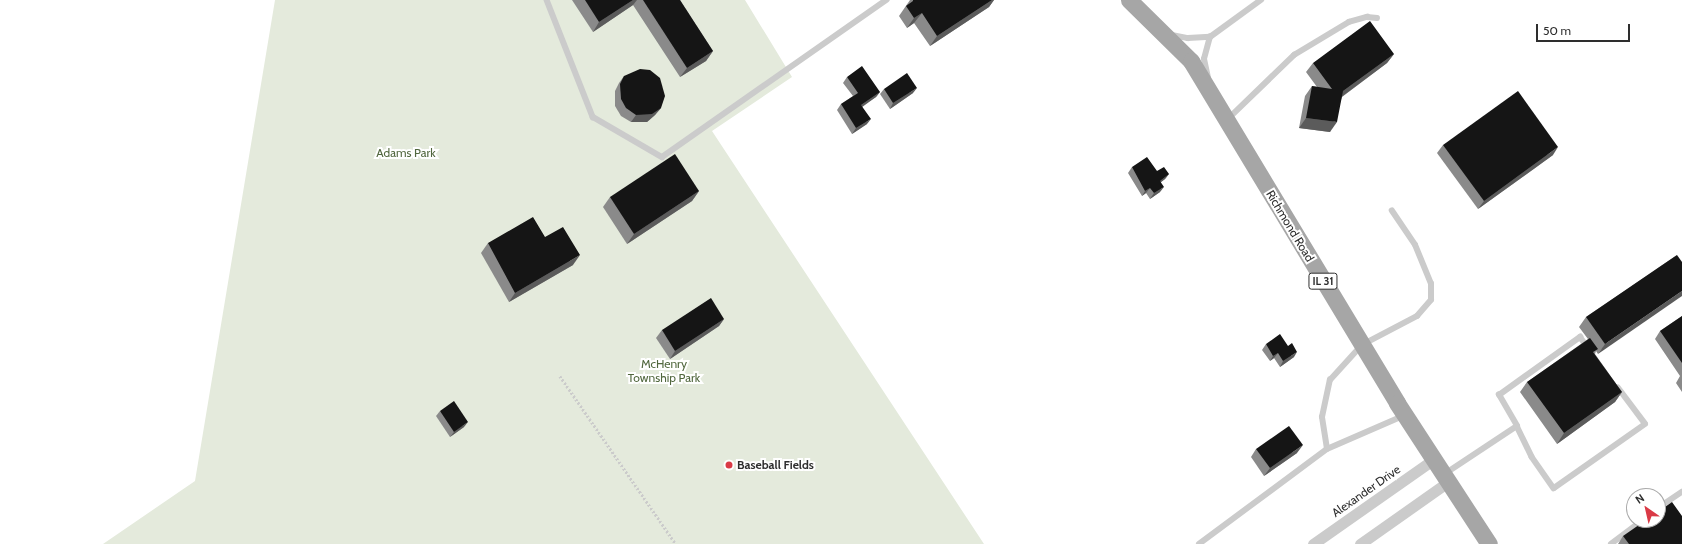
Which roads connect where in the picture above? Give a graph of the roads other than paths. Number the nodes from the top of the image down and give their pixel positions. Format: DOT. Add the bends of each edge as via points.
graph roads {
  1 [pos="547,0"];
  2 [pos="886,0"];
  3 [pos="1129,0"];
  4 [pos="1261,0"];
  5 [pos="1377,18"];
  6 [pos="1163,33"];
  7 [pos="1210,37"];
  8 [pos="1211,95"];
  9 [pos="1227,120"];
  10 [pos="1392,211"];
  11 [pos="1362,344"];
  12 [pos="1594,356"];
  13 [pos="1613,381"];
  14 [pos="1405,416"];
  15 [pos="1517,426"];
  16 [pos="1328,449"];
  17 [pos="1434,459"];
  18 [pos="1446,478"];
  19 [pos="1682,492"];
  20 [pos="1666,502"];
  21 [pos="1632,528"];
  22 [pos="1199,544"];
  23 [pos="1313,544"];
  24 [pos="1360,544"];
  25 [pos="1489,544"];
  26 [pos="1611,544"];
  1 -- 2 [label="lane" via="593,117 662,157"];
  3 -- 6 [label="main road, Richmond Road / IL 31"];
  4 -- 7 [label="lane"];
  5 -- 9 [label="lane" via="1367,17 1349,22 1294,55"];
  6 -- 7 [label="lane" via="1188,38"];
  6 -- 8 [label="main road, Richmond Road / IL 31" via="1191,61"];
  7 -- 8 [label="lane" via="1204,59"];
  8 -- 9 [label="main road, Richmond Road / IL 31"];
  9 -- 11 [label="main road, Richmond Road / IL 31"];
  10 -- 11 [label="lane" via="1416,245 1431,284 1431,300 1417,316"];
  11 -- 14 [label="main road, Richmond Road / IL 31"];
  11 -- 16 [label="lane" via="1330,380 1322,417"];
  12 -- 15 [label="lane" via="1580,337 1499,395"];
  13 -- 15 [label="lane" via="1645,424 1554,488 1532,457"];
  14 -- 16 [label="lane"];
  14 -- 17 [label="main road, Richmond Road / IL 31"];
  15 -- 18 [label="lane"];
  16 -- 22 [label="lane"];
  17 -- 18 [label="main road, Richmond Road / IL 31"];
  17 -- 23 [label="street, Alexander Drive"];
  18 -- 24 [label="street"];
  18 -- 25 [label="main road, Richmond Road / IL 31"];
  19 -- 20 [label="lane"];
  21 -- 26 [label="lane"];
}
